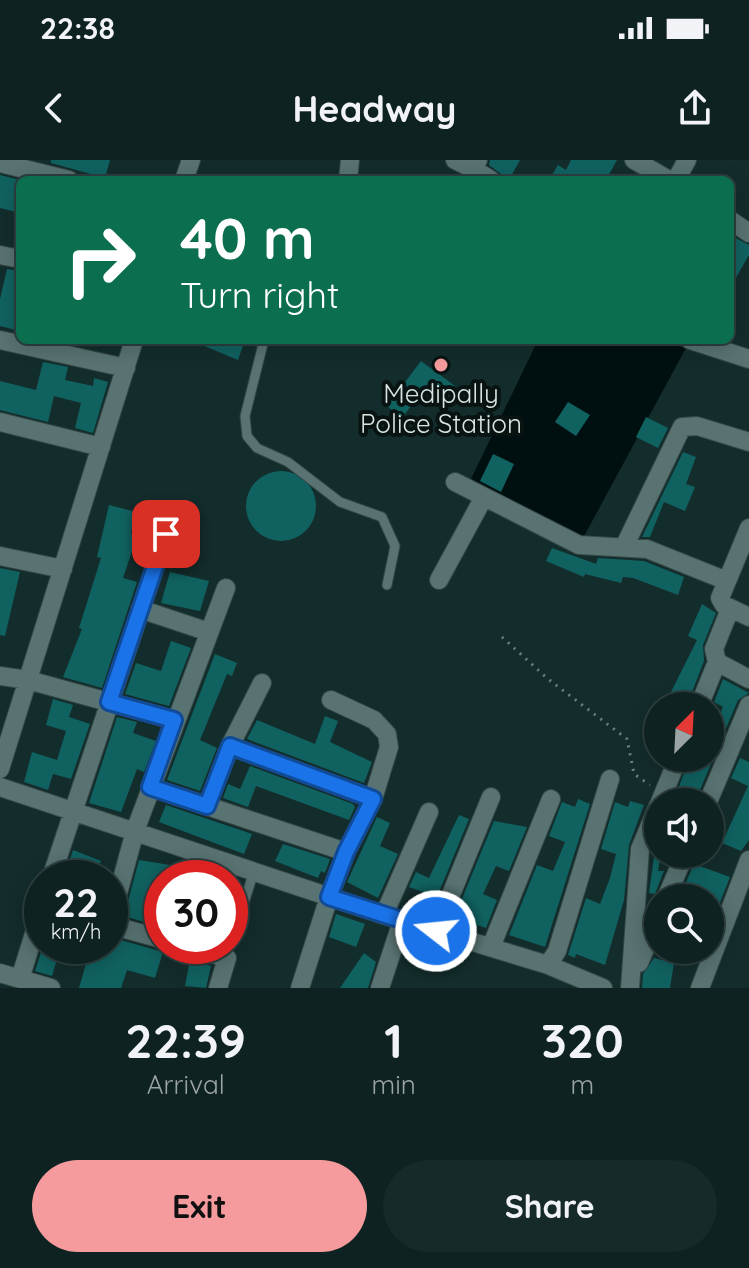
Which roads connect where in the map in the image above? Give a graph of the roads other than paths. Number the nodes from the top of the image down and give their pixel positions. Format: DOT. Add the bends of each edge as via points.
graph roads {
  1 [pos="455,160"];
  2 [pos="634,160"];
  3 [pos="0,163"];
  4 [pos="475,164"];
  5 [pos="53,176"];
  6 [pos="662,176"];
  7 [pos="18,344"];
  8 [pos="133,344"];
  9 [pos="263,344"];
  10 [pos="702,344"];
  11 [pos="749,359"];
  12 [pos="126,368"];
  13 [pos="0,422"];
  14 [pos="749,442"];
  15 [pos="101,447"];
  16 [pos="455,482"];
  17 [pos="484,497"];
  18 [pos="166,534"];
  19 [pos="748,538"];
  20 [pos="625,545"];
  21 [pos="0,556"];
  22 [pos="63,569"];
  23 [pos="439,580"];
  24 [pos="727,581"];
  25 [pos="387,585"];
  26 [pos="226,588"];
  27 [pos="140,609"];
  28 [pos="730,609"];
  29 [pos="749,617"];
  30 [pos="209,632"];
  31 [pos="717,662"];
  32 [pos="0,676"];
  33 [pos="749,679"];
  34 [pos="28,680"];
  35 [pos="262,683"];
  36 [pos="705,692"];
  37 [pos="331,700"];
  38 [pos="109,702"];
  39 [pos="749,705"];
  40 [pos="174,720"];
  41 [pos="230,746"];
  42 [pos="0,769"];
  43 [pos="610,779"];
  44 [pos="0,787"];
  45 [pos="150,787"];
  46 [pos="714,788"];
  47 [pos="491,797"];
  48 [pos="373,799"];
  49 [pos="551,799"];
  50 [pos="207,806"];
  51 [pos="72,811"];
  52 [pos="429,812"];
  53 [pos="135,831"];
  54 [pos="644,839"];
  55 [pos="346,852"];
  56 [pos="57,860"];
  57 [pos="127,860"];
  58 [pos="749,860"];
  59 [pos="254,871"];
  60 [pos="248,890"];
  61 [pos="329,897"];
  62 [pos="393,918"];
  63 [pos="436,931"];
  64 [pos="491,947"];
  65 [pos="644,952"];
  66 [pos="25,964"];
  67 [pos="225,964"];
  68 [pos="548,965"];
  69 [pos="0,973"];
  70 [pos="20,979"];
  71 [pos="632,982"];
  72 [pos="51,988"];
  73 [pos="218,988"];
  74 [pos="300,988"];
  75 [pos="380,988"];
  76 [pos="603,988"];
  77 [pos="700,988"];
  1 -- 4 [label="street"];
  2 -- 6 [label="street"];
  3 -- 5 [label="street"];
  7 -- 12 [label="street"];
  8 -- 12 [label="street"];
  9 -- 25 [label="lane" via="245,416 247,436 340,502 382,517 395,546"];
  10 -- 11 [label="street"];
  12 -- 15 [label="street"];
  13 -- 15 [label="street"];
  14 -- 20 [label="street" via="697,426 682,427"];
  15 -- 22 [label="street"];
  16 -- 17 [label="street"];
  17 -- 20 [label="street" via="579,545"];
  17 -- 23 [label="street"];
  18 -- 27 [label="street"];
  19 -- 24 [label="street"];
  20 -- 24 [label="street" via="666,555"];
  21 -- 22 [label="street"];
  22 -- 34 [label="street"];
  24 -- 28 [label="street" via="720,598"];
  26 -- 30 [label="street"];
  27 -- 30 [label="street"];
  27 -- 38 [label="street"];
  28 -- 29 [label="street"];
  28 -- 31 [label="street" via="714,649"];
  30 -- 40 [label="street"];
  31 -- 33 [label="street"];
  31 -- 36 [label="street"];
  32 -- 34 [label="street"];
  34 -- 38 [label="street"];
  34 -- 42 [label="street"];
  35 -- 41 [label="street"];
  37 -- 48 [label="street" via="374,720 387,734 387,761"];
  38 -- 40 [label="street"];
  38 -- 51 [label="street"];
  39 -- 46 [label="street"];
  40 -- 45 [label="street"];
  41 -- 48 [label="street"];
  41 -- 50 [label="street"];
  43 -- 68 [label="street" via="557,951"];
  44 -- 51 [label="street"];
  45 -- 50 [label="street"];
  45 -- 53 [label="street"];
  47 -- 63 [label="street"];
  48 -- 55 [label="street"];
  49 -- 64 [label="street"];
  50 -- 55 [label="street"];
  51 -- 53 [label="street"];
  51 -- 56 [label="street"];
  52 -- 62 [label="street"];
  53 -- 57 [label="street"];
  53 -- 59 [label="street"];
  54 -- 71 [label="street"];
  55 -- 61 [label="street"];
  58 -- 77 [label="street"];
  59 -- 60 [label="lane"];
  59 -- 61 [label="street"];
  61 -- 62 [label="street"];
  61 -- 74 [label="street"];
  62 -- 63 [label="street"];
  62 -- 75 [label="street"];
  63 -- 64 [label="street"];
  64 -- 68 [label="street"];
  65 -- 71 [label="street"];
  66 -- 70 [label="street"];
  67 -- 73 [label="street"];
  68 -- 76 [label="street"];
  69 -- 70 [label="street"];
  70 -- 72 [label="street"];
}
